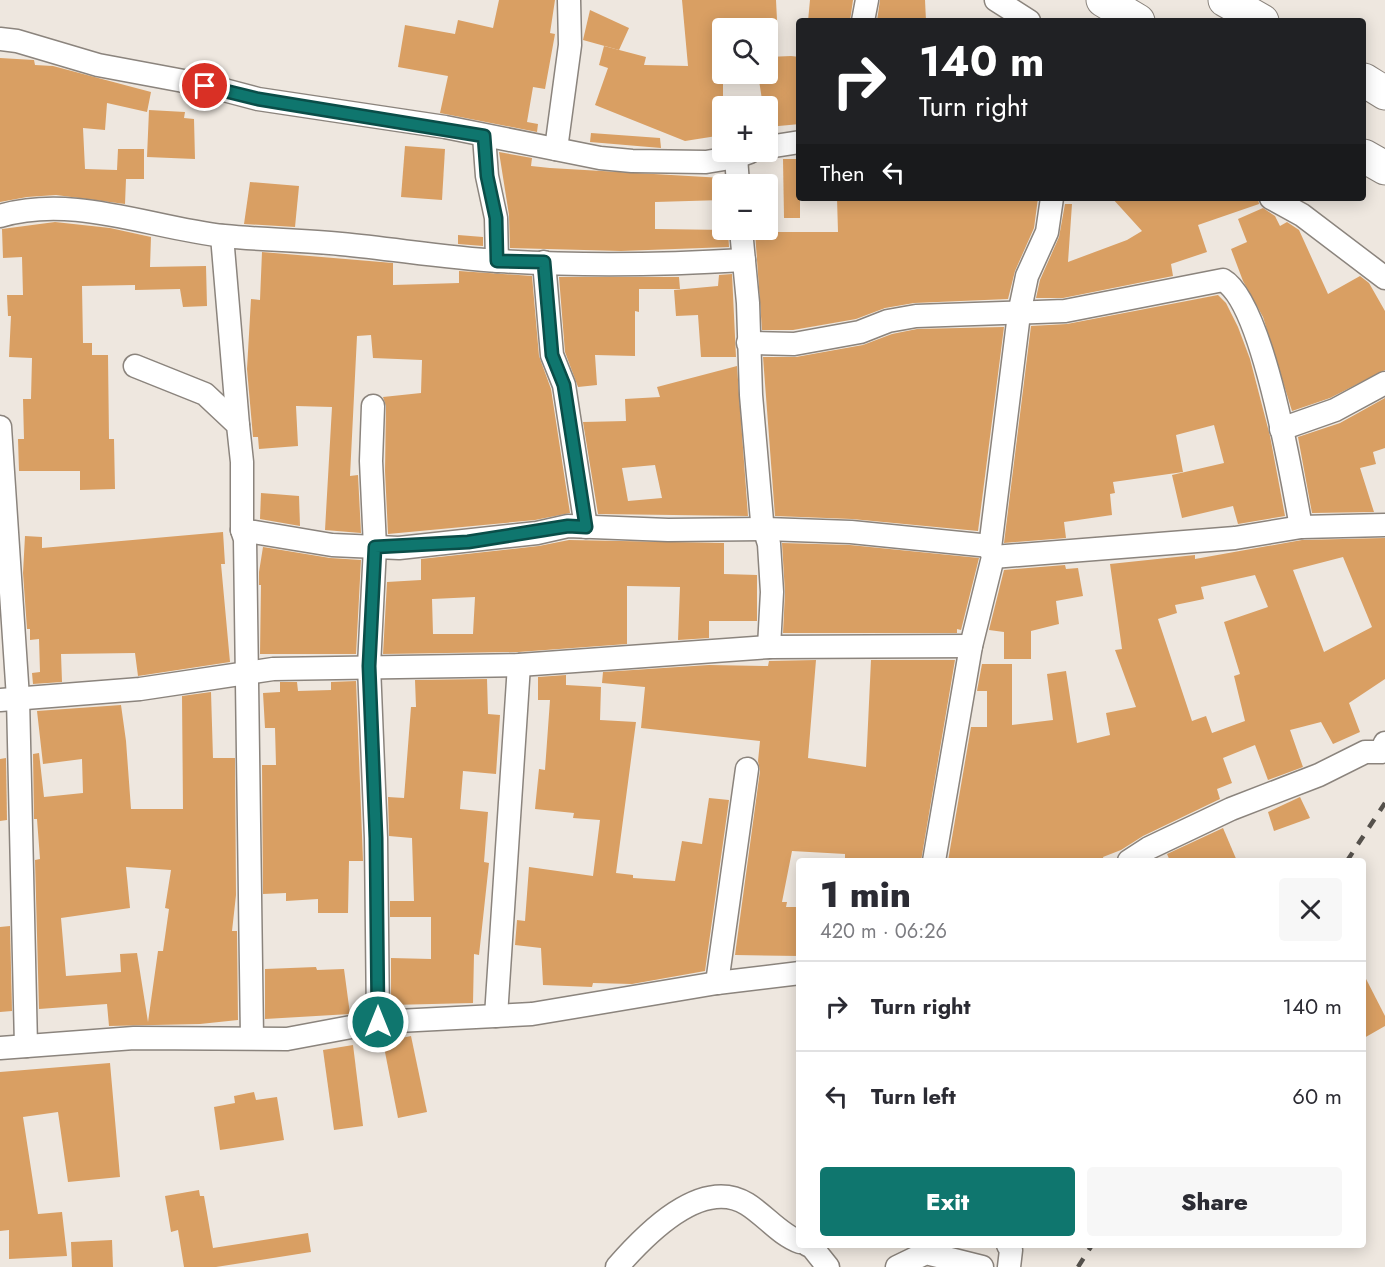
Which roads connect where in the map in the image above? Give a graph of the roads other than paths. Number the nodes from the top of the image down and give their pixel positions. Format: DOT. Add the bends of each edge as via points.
graph roads {
  1 [pos="569,0"];
  2 [pos="867,0"];
  3 [pos="996,0"];
  4 [pos="1103,0"];
  5 [pos="1225,0"];
  6 [pos="864,18"];
  7 [pos="1024,18"];
  8 [pos="1133,18"];
  9 [pos="1257,18"];
  10 [pos="0,39"];
  11 [pos="1366,81"];
  12 [pos="1385,93"];
  13 [pos="484,136"];
  14 [pos="796,143"];
  15 [pos="778,145"];
  16 [pos="556,149"];
  17 [pos="1366,157"];
  18 [pos="712,161"];
  19 [pos="1385,168"];
  20 [pos="1052,201"];
  21 [pos="1276,201"];
  22 [pos="0,216"];
  23 [pos="222,236"];
  24 [pos="742,240"];
  25 [pos="744,260"];
  26 [pos="497,261"];
  27 [pos="544,262"];
  28 [pos="1385,278"];
  29 [pos="1019,314"];
  30 [pos="748,343"];
  31 [pos="135,366"];
  32 [pos="1385,383"];
  33 [pos="374,406"];
  34 [pos="238,425"];
  35 [pos="0,427"];
  36 [pos="1281,429"];
  37 [pos="1385,525"];
  38 [pos="586,527"];
  39 [pos="1301,527"];
  40 [pos="766,529"];
  41 [pos="242,530"];
  42 [pos="375,547"];
  43 [pos="992,551"];
  44 [pos="971,646"];
  45 [pos="769,647"];
  46 [pos="519,665"];
  47 [pos="369,666"];
  48 [pos="245,672"];
  49 [pos="9,699"];
  50 [pos="1385,743"];
  51 [pos="747,770"];
  52 [pos="935,858"];
  53 [pos="1134,858"];
  54 [pos="796,973"];
  55 [pos="717,983"];
  56 [pos="496,1016"];
  57 [pos="378,1022"];
  58 [pos="252,1038"];
  59 [pos="26,1046"];
  60 [pos="0,1048"];
  61 [pos="796,1239"];
  62 [pos="813,1248"];
  63 [pos="1010,1248"];
  64 [pos="617,1267"];
  65 [pos="828,1267"];
  66 [pos="897,1267"];
  67 [pos="982,1267"];
  68 [pos="1009,1267"];
  1 -- 16 [label="street" via="570,45"];
  2 -- 6 [label="street"];
  3 -- 7 [label="street"];
  4 -- 8 [label="highway"];
  5 -- 9 [label="highway"];
  10 -- 13 [label="street" via="98,65 258,99"];
  11 -- 12 [label="highway"];
  13 -- 16 [label="street"];
  13 -- 26 [label="street" via="496,218"];
  14 -- 15 [label="street"];
  16 -- 18 [label="street" via="632,161"];
  17 -- 19 [label="highway"];
  20 -- 29 [label="street" via="1047,232 1027,276"];
  21 -- 28 [label="street" via="1302,215"];
  22 -- 23 [label="street" via="18,211 79,211"];
  23 -- 26 [label="street" via="339,243"];
  23 -- 34 [label="street"];
  24 -- 25 [label="street"];
  25 -- 27 [label="street" via="649,266"];
  25 -- 30 [label="street"];
  26 -- 27 [label="street"];
  27 -- 38 [label="street" via="552,355 564,385"];
  29 -- 30 [label="street" via="916,316 860,332 794,344"];
  29 -- 36 [label="street" via="1065,311 1223,280 1231,284 1247,314"];
  29 -- 43 [label="street"];
  30 -- 40 [label="street" via="762,521"];
  31 -- 34 [label="street" via="205,393"];
  32 -- 36 [label="street" via="1335,410"];
  33 -- 42 [label="street" via="371,461"];
  34 -- 41 [label="street"];
  35 -- 49 [label="street"];
  36 -- 39 [label="street"];
  37 -- 39 [label="street"];
  38 -- 40 [label="street"];
  38 -- 42 [label="street" via="568,526 468,542"];
  39 -- 43 [label="street" via="1235,538"];
  40 -- 43 [label="street" via="861,533"];
  40 -- 45 [label="street" via="772,592"];
  41 -- 42 [label="street" via="332,545"];
  41 -- 48 [label="street"];
  42 -- 47 [label="street"];
  43 -- 44 [label="street"];
  44 -- 45 [label="street"];
  44 -- 52 [label="street"];
  45 -- 46 [label="street"];
  46 -- 47 [label="street"];
  46 -- 56 [label="street"];
  47 -- 48 [label="street"];
  47 -- 57 [label="street"];
  48 -- 49 [label="street" via="140,689"];
  48 -- 58 [label="street"];
  49 -- 59 [label="street"];
  50 -- 53 [label="street" via="1381,752 1365,752 1318,775 1276,789"];
  51 -- 55 [label="street"];
  54 -- 55 [label="street"];
  55 -- 56 [label="street" via="532,1014"];
  56 -- 57 [label="street"];
  57 -- 58 [label="street" via="287,1040"];
  58 -- 59 [label="street" via="134,1038"];
  59 -- 60 [label="street"];
  61 -- 64 [label="street" via="746,1203 712,1196 666,1220"];
  62 -- 65 [label="street"];
  63 -- 68 [label="street"];
  66 -- 67 [label="street" via="926,1253"];
}
